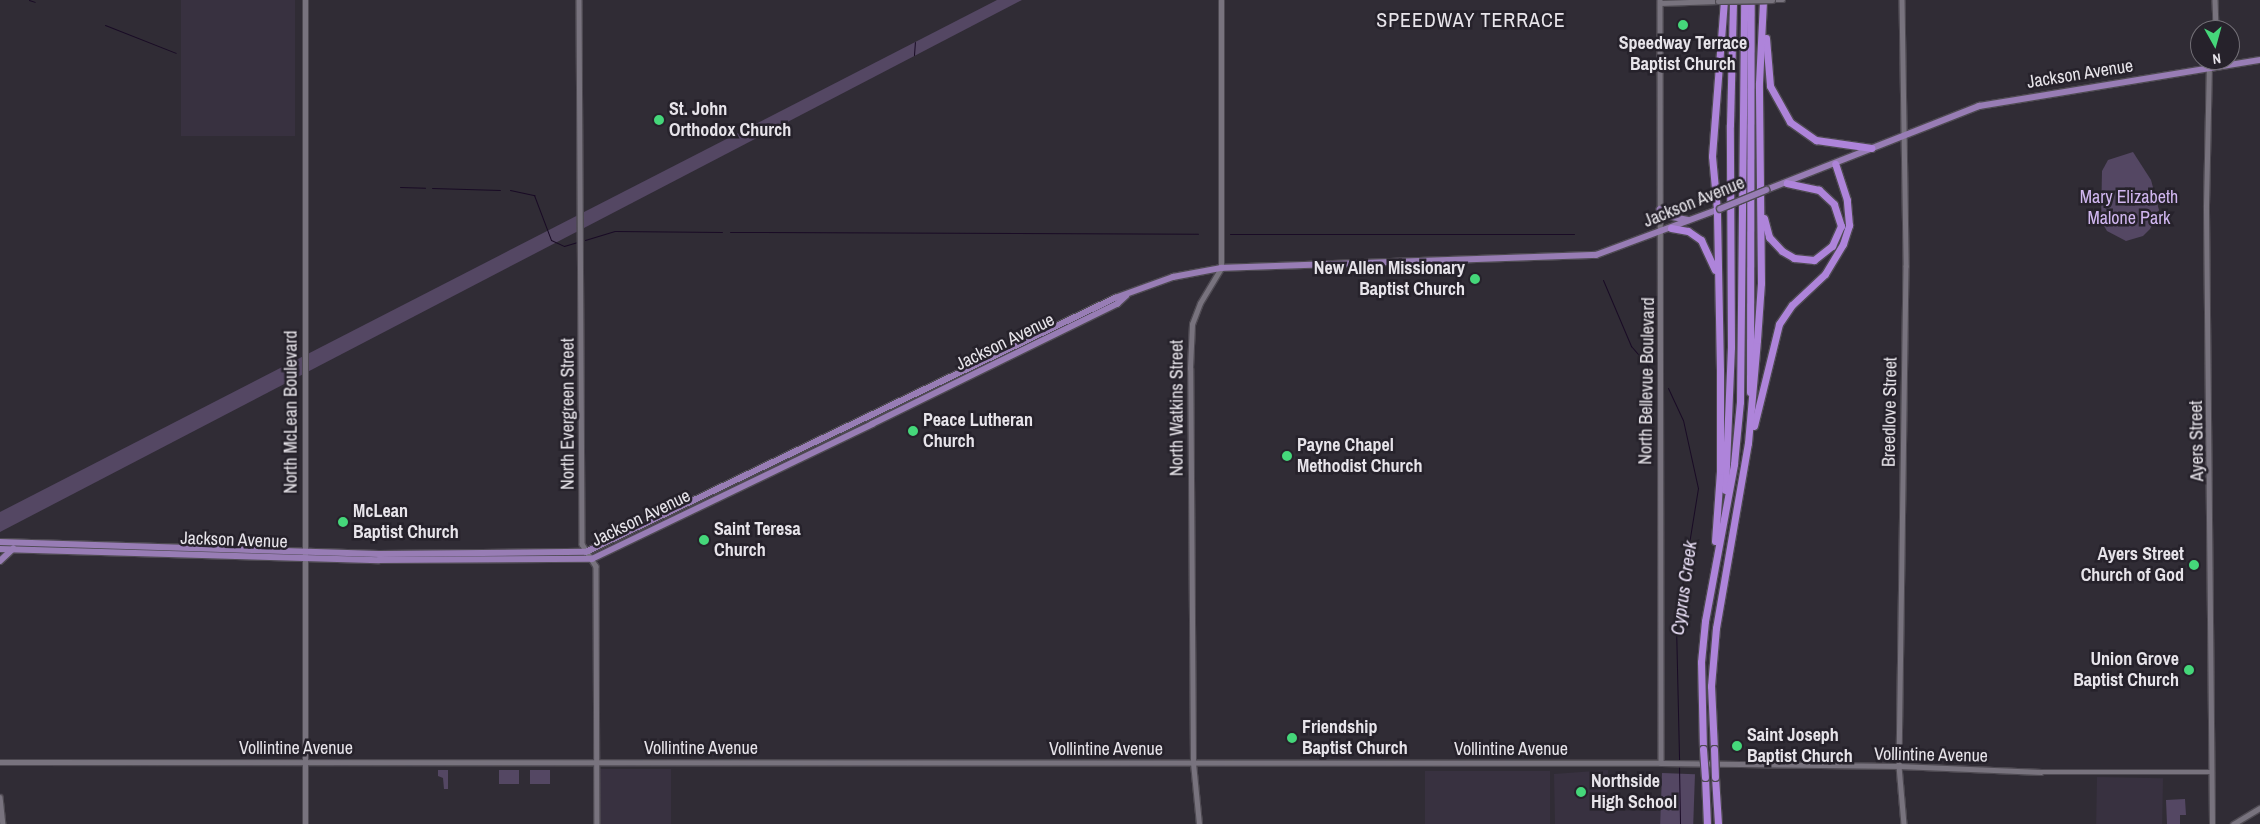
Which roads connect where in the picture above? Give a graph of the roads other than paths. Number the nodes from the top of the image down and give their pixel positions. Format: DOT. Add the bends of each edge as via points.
graph roads {
  1 [pos="305,0"];
  2 [pos="579,0"];
  3 [pos="1222,0"];
  4 [pos="1721,0"];
  5 [pos="1733,0"];
  6 [pos="1744,0"];
  7 [pos="1751,0"];
  8 [pos="1763,0"];
  9 [pos="1772,0"];
  10 [pos="1783,0"];
  11 [pos="1902,0"];
  12 [pos="2215,0"];
  13 [pos="1660,2"];
  14 [pos="1763,16"];
  15 [pos="2216,20"];
  16 [pos="2260,60"];
  17 [pos="2240,63"];
  18 [pos="2198,70"];
  19 [pos="2210,70"];
  20 [pos="1903,136"];
  21 [pos="1871,148"];
  22 [pos="1834,164"];
  23 [pos="1786,183"];
  24 [pos="1660,209"];
  25 [pos="1718,209"];
  26 [pos="1762,209"];
  27 [pos="1690,220"];
  28 [pos="1671,228"];
  29 [pos="1660,232"];
  30 [pos="1222,268"];
  31 [pos="1719,294"];
  32 [pos="1126,296"];
  33 [pos="1750,433"];
  34 [pos="1748,443"];
  35 [pos="0,542"];
  36 [pos="0,548"];
  37 [pos="14,549"];
  38 [pos="586,552"];
  39 [pos="304,554"];
  40 [pos="1716,554"];
  41 [pos="592,559"];
  42 [pos="0,561"];
  43 [pos="1713,570"];
  44 [pos="0,762"];
  45 [pos="306,762"];
  46 [pos="594,762"];
  47 [pos="1193,763"];
  48 [pos="1660,763"];
  49 [pos="1899,766"];
  50 [pos="2212,772"];
  51 [pos="0,797"];
  52 [pos="2260,808"];
  53 [pos="3,824"];
  54 [pos="305,824"];
  55 [pos="597,824"];
  56 [pos="1199,824"];
  57 [pos="1707,824"];
  58 [pos="1718,824"];
  59 [pos="1904,824"];
  60 [pos="2212,824"];
  61 [pos="2233,824"];
  1 -- 39 [label="main road, North McLean Boulevard"];
  2 -- 38 [label="street, North Evergreen Street" via="582,544"];
  3 -- 30 [label="main road"];
  4 -- 9 [label="street, bridge"];
  4 -- 13 [label="street"];
  4 -- 25 [label="highway" via="1712,156"];
  5 -- 40 [label="highway" via="1729,442"];
  6 -- 40 [label="highway" via="1740,402 1734,464"];
  7 -- 33 [label="highway"];
  8 -- 14 [label="highway"];
  9 -- 10 [label="street"];
  11 -- 20 [label="street, Breedlove Street"];
  12 -- 15 [label="street"];
  13 -- 24 [label="street, North Bellevue Boulevard"];
  14 -- 21 [label="highway" via="1770,86 1790,122 1816,140"];
  14 -- 26 [label="highway" via="1760,83"];
  16 -- 17 [label="main road, Jackson Avenue"];
  18 -- 20 [label="main road, Jackson Avenue" via="1979,106"];
  19 -- 50 [label="street, Ayers Street" via="2206,206"];
  20 -- 21 [label="main road, Jackson Avenue"];
  20 -- 49 [label="street, Breedlove Street" via="1906,266"];
  21 -- 22 [label="main road, Jackson Avenue"];
  22 -- 23 [label="main road, Jackson Avenue"];
  22 -- 34 [label="highway" via="1847,200 1849,225 1843,244 1824,274 1792,305 1779,324"];
  23 -- 25 [label="main road, Jackson Avenue, bridge"];
  23 -- 26 [label="highway" via="1819,190 1834,204 1840,226 1825,254 1804,260 1782,252 1769,237"];
  24 -- 27 [label="main road" via="1668,216"];
  24 -- 29 [label="street, North Bellevue Boulevard"];
  25 -- 27 [label="main road, Jackson Avenue"];
  25 -- 31 [label="highway"];
  26 -- 33 [label="highway" via="1761,283"];
  27 -- 28 [label="main road, Jackson Avenue"];
  28 -- 29 [label="main road, Jackson Avenue"];
  28 -- 31 [label="highway" via="1688,231 1701,240 1714,266"];
  29 -- 30 [label="main road, Jackson Avenue" via="1584,256"];
  29 -- 48 [label="street, North Bellevue Boulevard"];
  30 -- 32 [label="main road, Jackson Avenue" via="1173,276"];
  30 -- 47 [label="main road, North Watkins Street" via="1200,303 1192,324"];
  31 -- 43 [label="highway" via="1720,471"];
  32 -- 38 [label="main road, Jackson Avenue" via="1114,298"];
  32 -- 41 [label="main road, Jackson Avenue" via="1117,304"];
  33 -- 34 [label="highway"];
  34 -- 58 [label="highway, bridge" via="1716,628 1711,686"];
  35 -- 39 [label="main road, Jackson Avenue"];
  36 -- 37 [label="main road, Jackson Avenue"];
  37 -- 39 [label="main road, Jackson Avenue"];
  37 -- 42 [label="main road"];
  38 -- 39 [label="main road, Jackson Avenue"];
  38 -- 41 [label="street"];
  39 -- 41 [label="main road, Jackson Avenue" via="379,560"];
  39 -- 45 [label="main road, North McLean Boulevard"];
  40 -- 43 [label="highway"];
  41 -- 46 [label="street" via="596,566"];
  43 -- 57 [label="highway, bridge" via="1701,662"];
  44 -- 45 [label="street, Vollintine Avenue"];
  45 -- 46 [label="street, Vollintine Avenue"];
  45 -- 54 [label="main road, North McLean Boulevard"];
  46 -- 47 [label="street, Vollintine Avenue"];
  46 -- 55 [label="street"];
  47 -- 48 [label="street, Vollintine Avenue"];
  47 -- 56 [label="main road, North Watkins Street"];
  48 -- 49 [label="street, Vollintine Avenue"];
  49 -- 50 [label="street, Vollintine Avenue" via="2041,772"];
  49 -- 59 [label="street, Breedlove Street"];
  50 -- 60 [label="street, Ayers Street"];
  51 -- 53 [label="street"];
  52 -- 61 [label="main road"];
}
